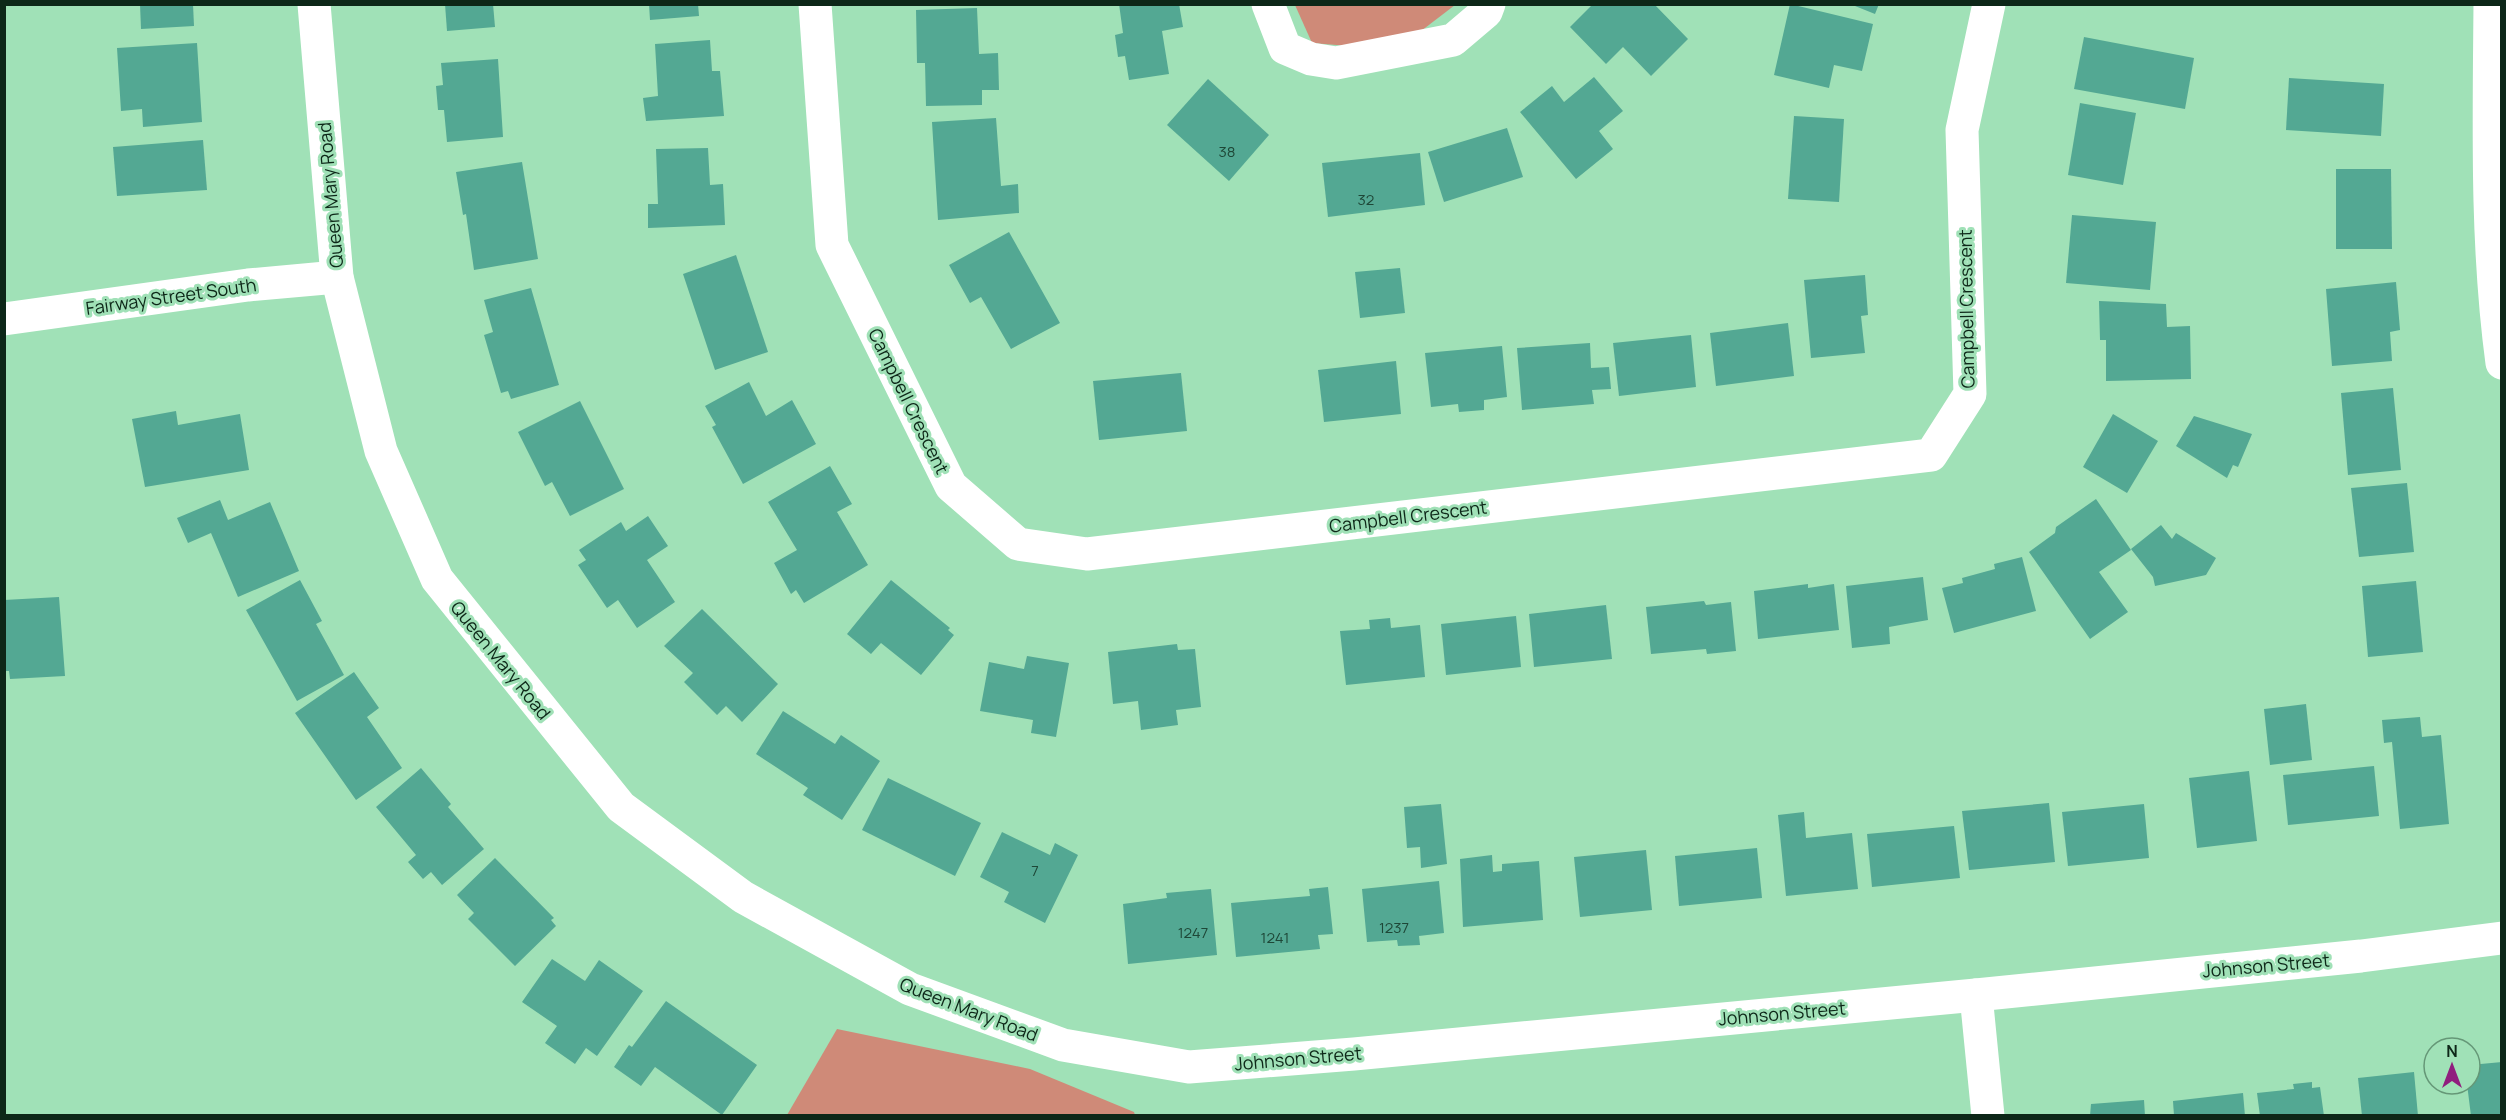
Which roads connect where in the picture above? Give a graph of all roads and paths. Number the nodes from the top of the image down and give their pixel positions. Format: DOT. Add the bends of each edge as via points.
graph roads {
  1 [pos="314,4"];
  2 [pos="815,4"];
  3 [pos="1268,4"];
  4 [pos="1490,4"];
  5 [pos="1989,4"];
  6 [pos="2490,4"];
  7 [pos="337,278"];
  8 [pos="4,319"];
  9 [pos="2502,363"];
  10 [pos="2502,938"];
  11 [pos="1976,995"];
  12 [pos="1063,1045"];
  13 [pos="1988,1116"];
  1 -- 7 [label="street, Queen Mary Road"];
  2 -- 5 [label="street, Campbell Crescent" via="832,245 951,486 1018,544 1087,554 1931,455 1970,394 1962,130"];
  3 -- 4 [label="street" via="1285,48 1311,59 1336,63 1453,40"];
  6 -- 9 [label="street" via="2488,197 2494,309"];
  7 -- 8 [label="street, Fairway Street South" via="249,285"];
  7 -- 12 [label="street, Queen Mary Road" via="381,451 437,579 621,807 743,897 910,989"];
  10 -- 11 [label="street, Johnson Street"];
  11 -- 12 [label="street, Johnson Street" via="1190,1067"];
  11 -- 13 [label="street"];
}
